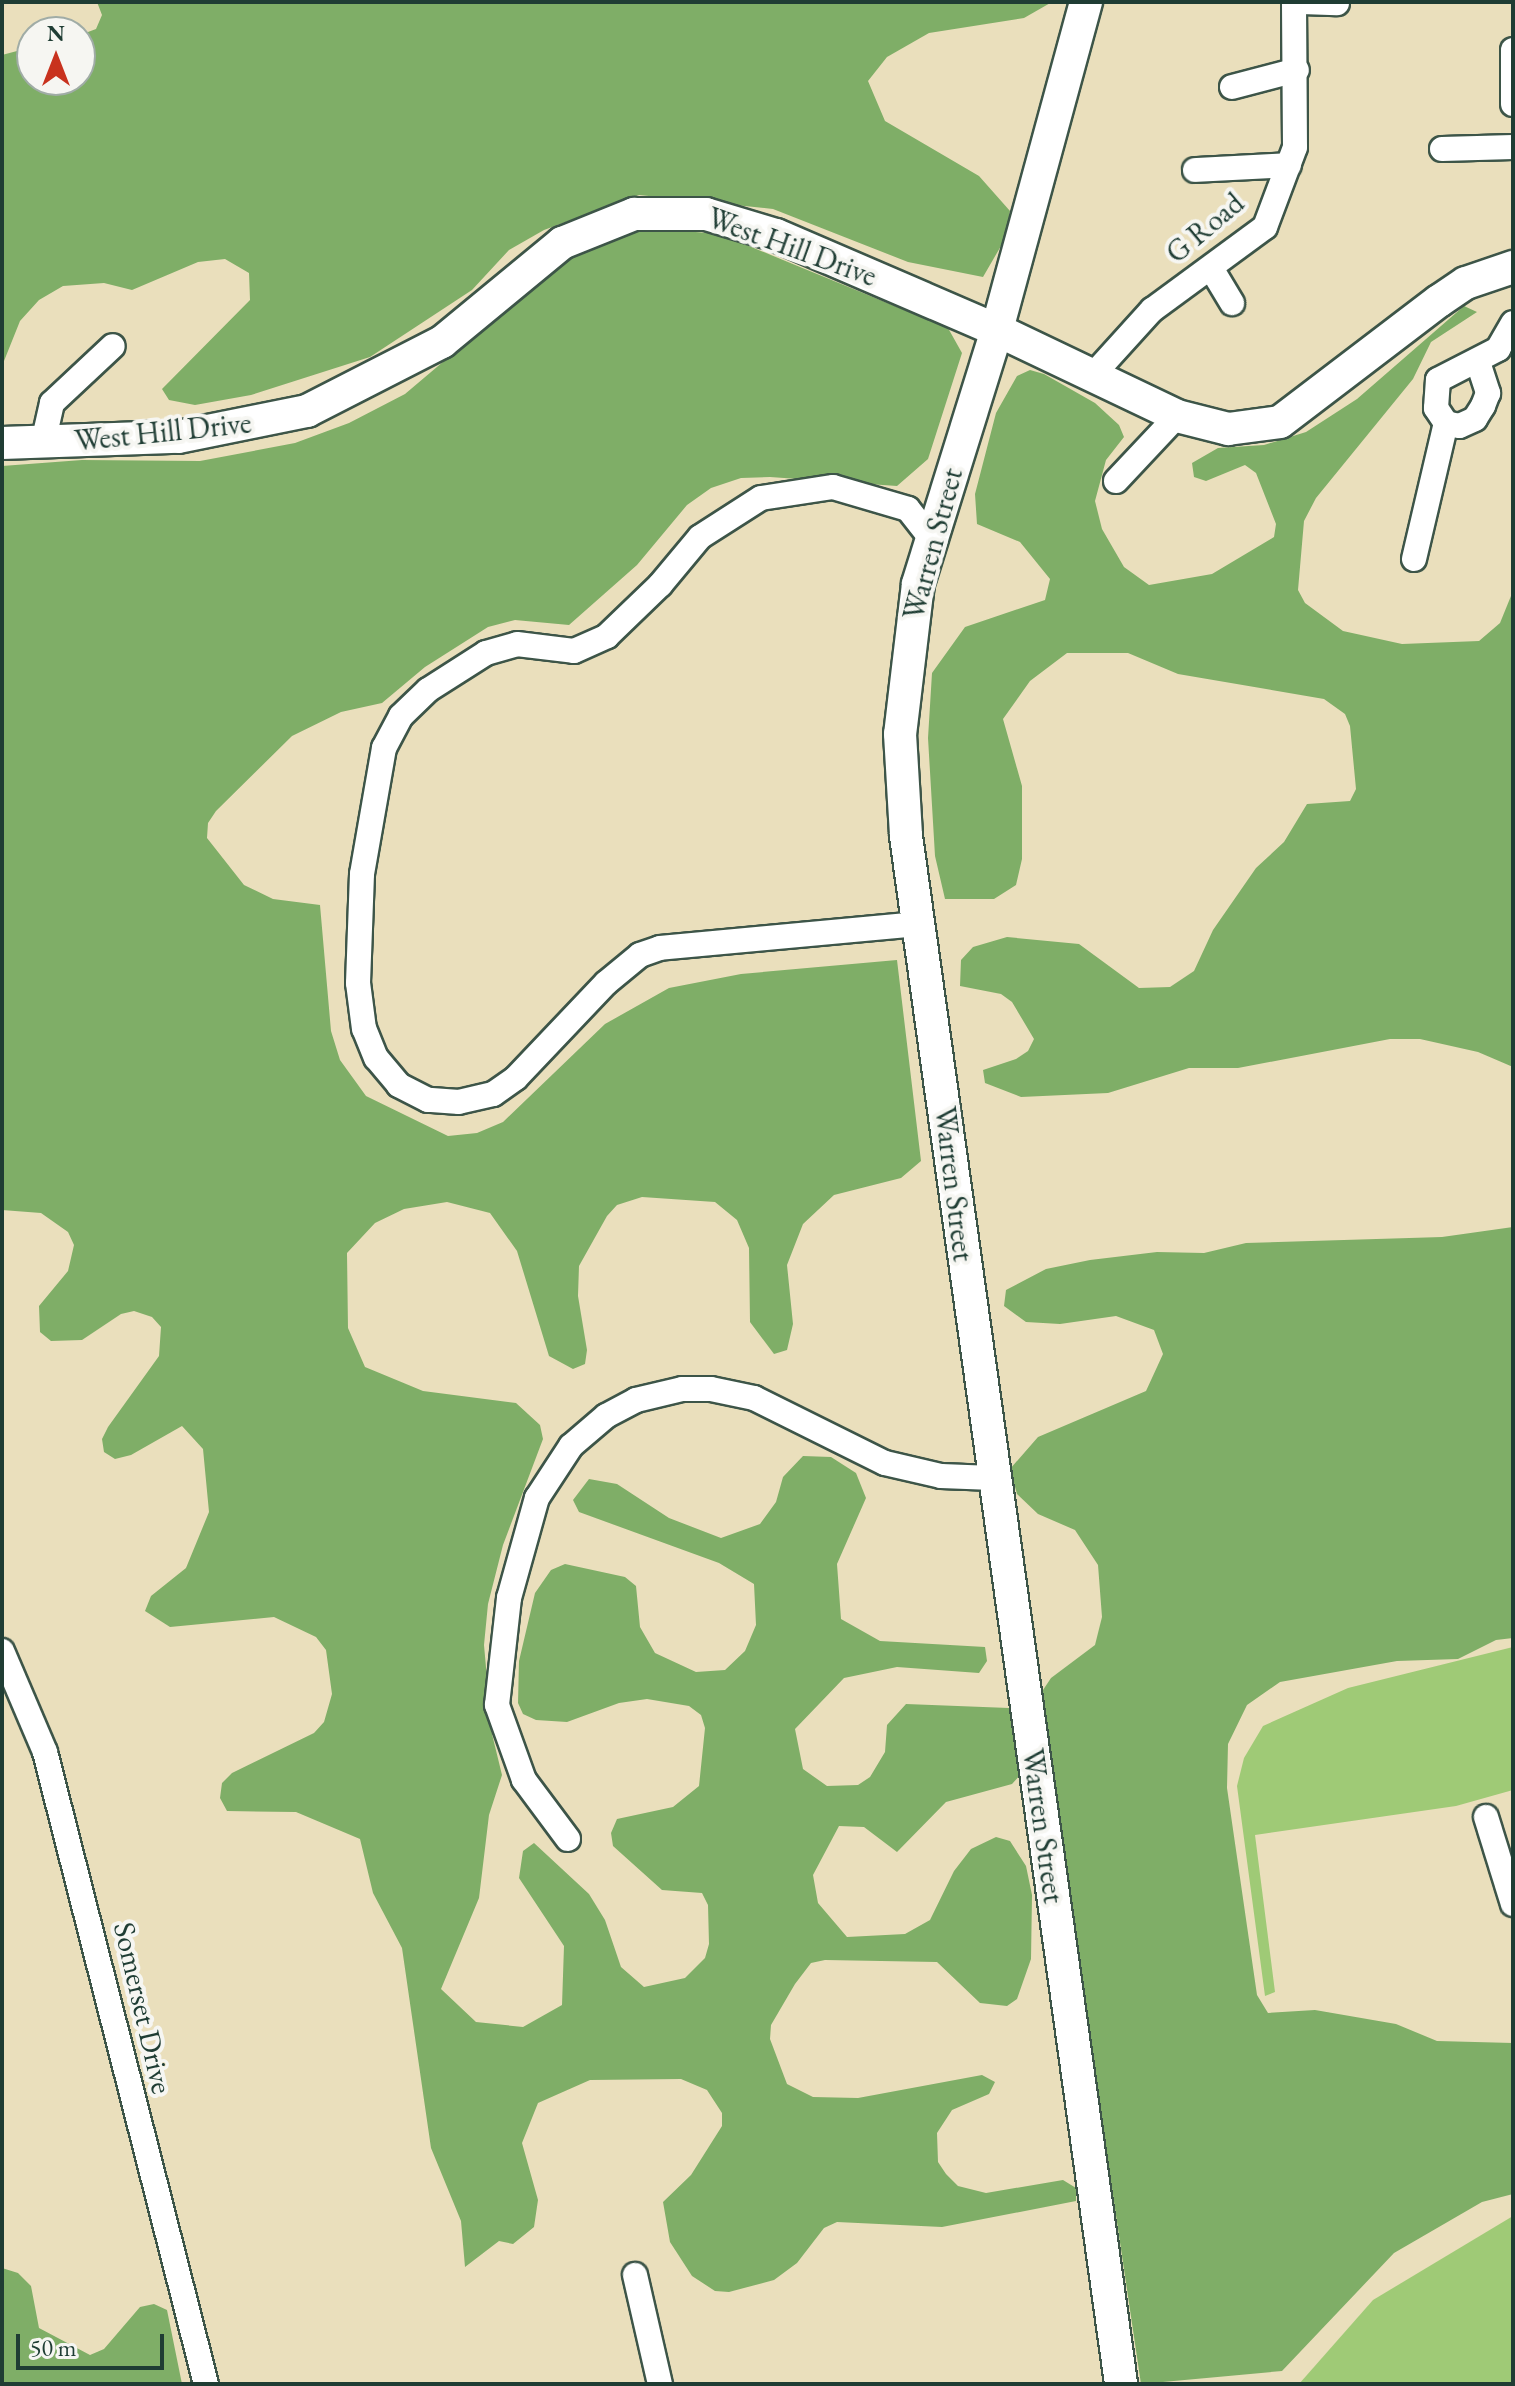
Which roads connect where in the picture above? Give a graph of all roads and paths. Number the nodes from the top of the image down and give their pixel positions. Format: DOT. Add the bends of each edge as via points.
graph roads {
  1 [pos="1086,2"];
  2 [pos="1294,2"];
  3 [pos="1302,2"];
  4 [pos="1337,3"];
  5 [pos="1513,50"];
  6 [pos="1297,70"];
  7 [pos="1232,87"];
  8 [pos="1512,89"];
  9 [pos="1513,147"];
  10 [pos="1442,149"];
  11 [pos="1289,165"];
  12 [pos="1195,170"];
  13 [pos="1513,267"];
  14 [pos="1211,268"];
  15 [pos="1232,303"];
  16 [pos="1513,323"];
  17 [pos="997,330"];
  18 [pos="113,346"];
  19 [pos="1478,362"];
  20 [pos="1093,375"];
  21 [pos="1177,416"];
  22 [pos="1446,423"];
  23 [pos="2,443"];
  24 [pos="43,443"];
  25 [pos="1116,481"];
  26 [pos="931,538"];
  27 [pos="1414,559"];
  28 [pos="918,924"];
  29 [pos="993,1478"];
  30 [pos="4,1663"];
  31 [pos="1486,1817"];
  32 [pos="568,1839"];
  33 [pos="1513,1904"];
  34 [pos="635,2275"];
  35 [pos="206,2384"];
  36 [pos="660,2384"];
  37 [pos="1121,2384"];
  1 -- 17 [label="street, Warren Street"];
  2 -- 6 [label="street, G Road"];
  3 -- 4 [label="street"];
  5 -- 8 [label="street"];
  6 -- 7 [label="street"];
  6 -- 11 [label="street, G Road"];
  9 -- 10 [label="street"];
  11 -- 12 [label="street"];
  11 -- 14 [label="street, G Road" via="1265,227"];
  13 -- 21 [label="street, West Hill Drive" via="1493,271 1448,295 1280,422 1228,429"];
  14 -- 15 [label="street"];
  14 -- 20 [label="street, G Road" via="1190,297 1152,310"];
  16 -- 19 [label="street" via="1498,349"];
  17 -- 20 [label="street, West Hill Drive"];
  17 -- 24 [label="street, West Hill Drive" via="740,222 671,210 634,214 562,243 442,342 307,411 178,437"];
  17 -- 26 [label="street, Warren Street"];
  18 -- 24 [label="street" via="52,403"];
  19 -- 22 [label="street" via="1438,380 1436,408"];
  19 -- 22 [label="street" via="1488,393 1483,406 1475,419 1459,426"];
  20 -- 21 [label="street, West Hill Drive"];
  21 -- 25 [label="street"];
  22 -- 27 [label="street"];
  23 -- 24 [label="street, West Hill Drive"];
  26 -- 28 [label="street, Warren Street" via="909,630 900,734"];
  26 -- 28 [label="street" via="908,509 833,487 761,498 700,537 607,636 574,651 517,644 486,653 428,690 401,716 384,748 362,874 358,983 364,1029 376,1058 399,1085 428,1100 459,1102 493,1094 516,1078 606,983 640,955 660,948"];
  28 -- 29 [label="street, Warren Street"];
  29 -- 32 [label="street" via="941,1476 885,1463 754,1398 711,1389 682,1389 636,1400 606,1416 571,1446 537,1498 509,1598 498,1665 497,1705 506,1740 524,1780"];
  29 -- 37 [label="street, Warren Street"];
  30 -- 35 [label="street, Somerset Drive" via="49,1767"];
  31 -- 33 [label="street"];
  34 -- 36 [label="street"];
}
